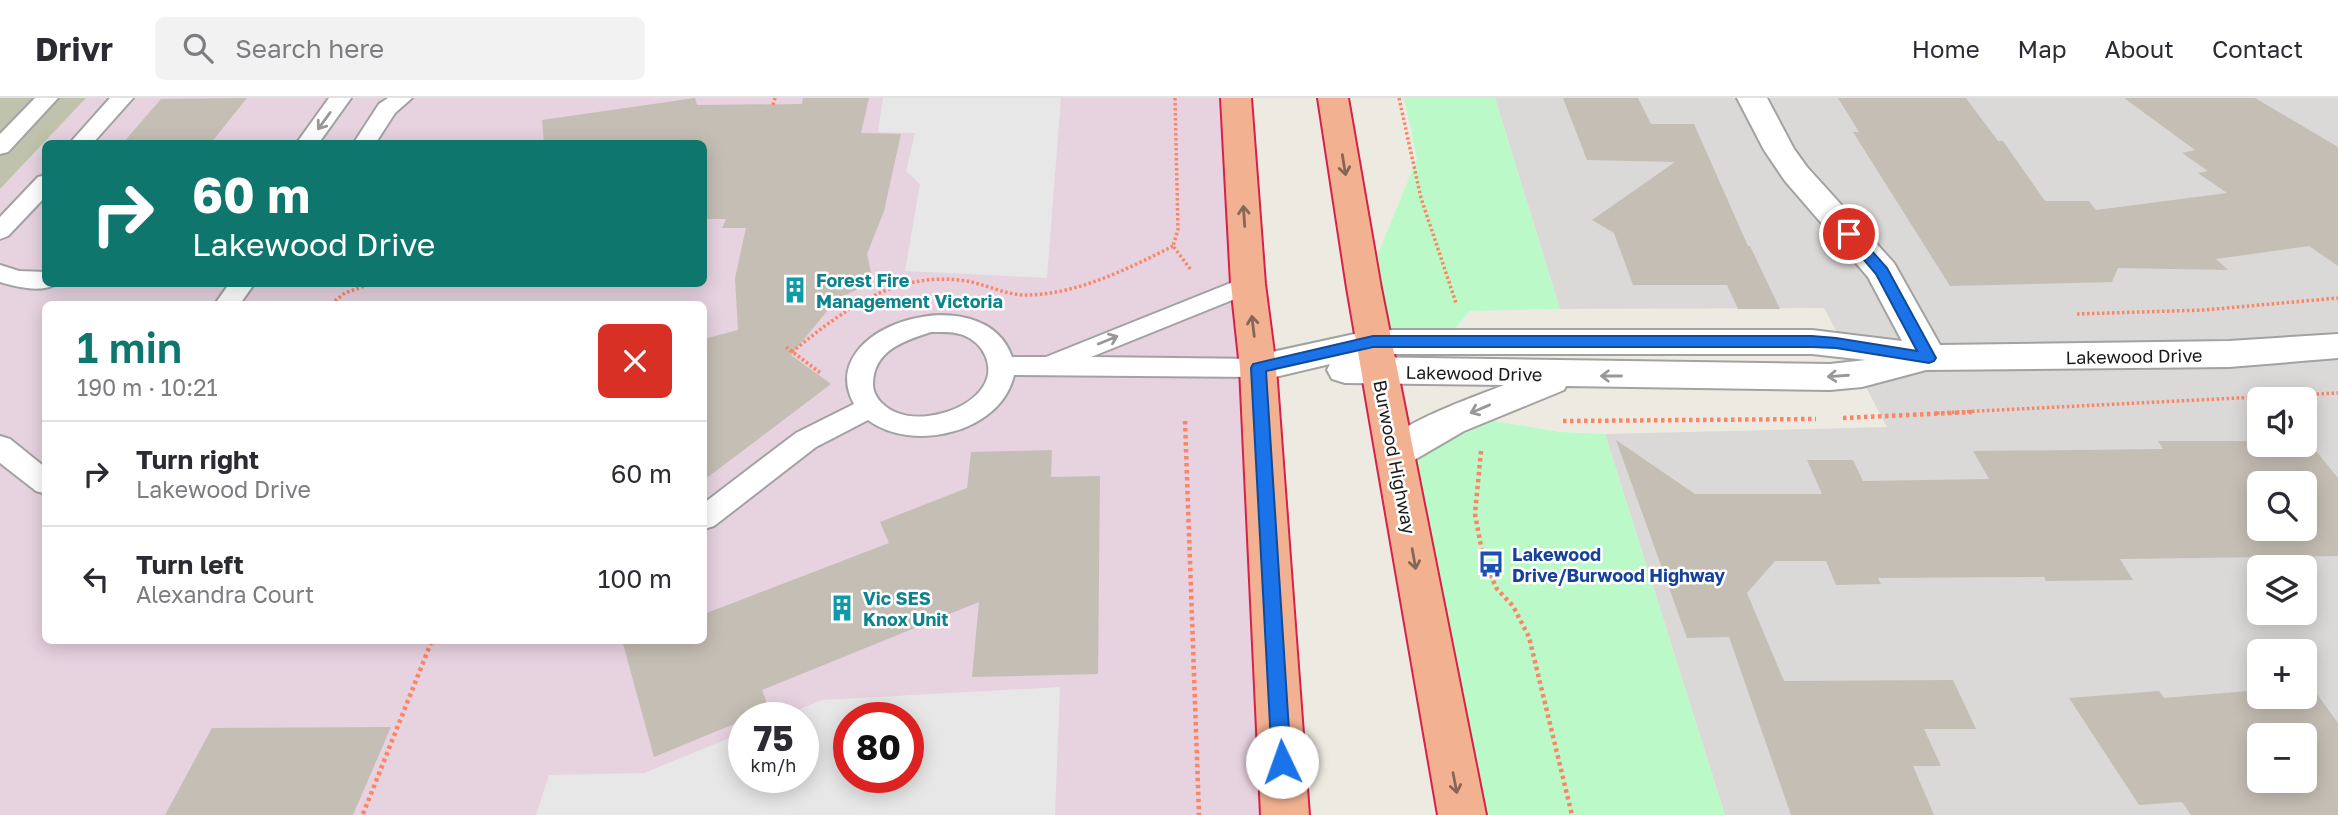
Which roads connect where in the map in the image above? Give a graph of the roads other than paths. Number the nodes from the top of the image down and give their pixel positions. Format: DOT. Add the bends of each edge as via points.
graph roads {
  1 [pos="47,98"];
  2 [pos="122,98"];
  3 [pos="340,98"];
  4 [pos="401,98"];
  5 [pos="1236,98"];
  6 [pos="1333,98"];
  7 [pos="1752,98"];
  8 [pos="84,140"];
  9 [pos="310,140"];
  10 [pos="366,140"];
  11 [pos="0,147"];
  12 [pos="42,185"];
  13 [pos="0,231"];
  14 [pos="0,273"];
  15 [pos="42,279"];
  16 [pos="1248,284"];
  17 [pos="2338,346"];
  18 [pos="1376,356"];
  19 [pos="1929,358"];
  20 [pos="1003,366"];
  21 [pos="1045,366"];
  22 [pos="1258,368"];
  23 [pos="1566,375"];
  24 [pos="869,408"];
  25 [pos="0,446"];
  26 [pos="1395,453"];
  27 [pos="42,480"];
  28 [pos="707,516"];
  29 [pos="1285,815"];
  30 [pos="1462,815"];
  1 -- 11 [label="lane"];
  2 -- 8 [label="lane"];
  3 -- 9 [label="lane, one-way"];
  4 -- 10 [label="lane" via="387,109"];
  16 -- 5 [label="highway, one-way"];
  6 -- 18 [label="highway, Burwood Highway, one-way"];
  7 -- 19 [label="street" via="1796,174 1882,271"];
  12 -- 13 [label="lane"];
  14 -- 15 [label="lane"];
  21 -- 16 [label="lane, one-way"];
  22 -- 16 [label="highway, one-way"];
  17 -- 19 [label="street, Lakewood Drive" via="2216,355"];
  18 -- 19 [label="street, Lakewood Drive" via="1812,342"];
  18 -- 22 [label="street, Lakewood Drive"];
  18 -- 23 [label="street, Lakewood Drive"];
  18 -- 26 [label="highway, Burwood Highway"];
  19 -- 23 [label="street, Lakewood Drive, one-way" via="1830,377"];
  20 -- 21 [label="lane"];
  20 -- 24 [label="lane" via="994,394 979,409 958,419 935,426 911,426 888,421"];
  20 -- 24 [label="lane" via="998,348 972,329 941,323 908,327 888,336 861,364 857,380"];
  21 -- 22 [label="lane"];
  22 -- 29 [label="highway"];
  23 -- 26 [label="street, Lakewood Drive, one-way" via="1451,421"];
  24 -- 28 [label="lane" via="806,440"];
  25 -- 27 [label="lane"];
  26 -- 30 [label="highway, Burwood Highway, one-way"];
}
